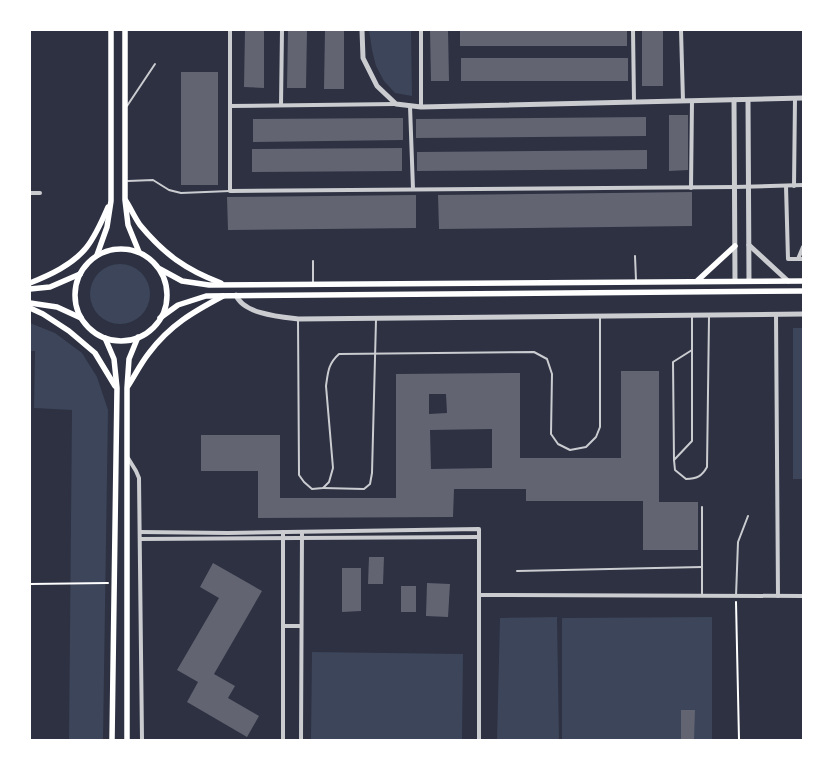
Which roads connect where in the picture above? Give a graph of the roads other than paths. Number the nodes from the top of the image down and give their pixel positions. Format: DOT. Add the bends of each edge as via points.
graph roads {
  1 [pos="111,30"];
  2 [pos="126,30"];
  3 [pos="230,30"];
  4 [pos="282,30"];
  5 [pos="362,30"];
  6 [pos="421,30"];
  7 [pos="633,30"];
  8 [pos="681,30"];
  9 [pos="155,64"];
  10 [pos="795,98"];
  11 [pos="803,98"];
  12 [pos="734,100"];
  13 [pos="748,100"];
  14 [pos="684,101"];
  15 [pos="692,101"];
  16 [pos="634,102"];
  17 [pos="396,104"];
  18 [pos="281,105"];
  19 [pos="230,106"];
  20 [pos="410,106"];
  21 [pos="421,107"];
  22 [pos="125,108"];
  23 [pos="125,181"];
  24 [pos="803,185"];
  25 [pos="786,186"];
  26 [pos="794,186"];
  27 [pos="748,187"];
  28 [pos="691,188"];
  29 [pos="735,188"];
  30 [pos="413,189"];
  31 [pos="230,191"];
  32 [pos="30,193"];
  33 [pos="40,193"];
  34 [pos="125,200"];
  35 [pos="111,201"];
  36 [pos="748,245"];
  37 [pos="735,246"];
  38 [pos="803,247"];
  39 [pos="139,252"];
  40 [pos="97,255"];
  41 [pos="635,256"];
  42 [pos="798,259"];
  43 [pos="803,259"];
  44 [pos="313,261"];
  45 [pos="160,270"];
  46 [pos="80,274"];
  47 [pos="735,281"];
  48 [pos="749,281"];
  49 [pos="788,281"];
  50 [pos="803,281"];
  51 [pos="636,282"];
  52 [pos="697,282"];
  53 [pos="30,283"];
  54 [pos="313,284"];
  55 [pos="225,285"];
  56 [pos="30,289"];
  57 [pos="803,292"];
  58 [pos="224,295"];
  59 [pos="236,295"];
  60 [pos="30,303"];
  61 [pos="30,308"];
  62 [pos="776,314"];
  63 [pos="803,314"];
  64 [pos="692,315"];
  65 [pos="709,315"];
  66 [pos="600,316"];
  67 [pos="81,318"];
  68 [pos="160,318"];
  69 [pos="376,318"];
  70 [pos="298,319"];
  71 [pos="138,337"];
  72 [pos="105,338"];
  73 [pos="692,350"];
  74 [pos="375,354"];
  75 [pos="116,388"];
  76 [pos="127,388"];
  77 [pos="127,456"];
  78 [pos="674,460"];
  79 [pos="323,488"];
  80 [pos="702,507"];
  81 [pos="748,516"];
  82 [pos="140,532"];
  83 [pos="283,532"];
  84 [pos="302,532"];
  85 [pos="480,537"];
  86 [pos="283,538"];
  87 [pos="302,538"];
  88 [pos="140,539"];
  89 [pos="702,567"];
  90 [pos="517,571"];
  91 [pos="480,595"];
  92 [pos="702,596"];
  93 [pos="736,596"];
  94 [pos="778,596"];
  95 [pos="803,596"];
  96 [pos="283,626"];
  97 [pos="301,626"];
  98 [pos="112,740"];
  99 [pos="127,740"];
  100 [pos="142,740"];
  101 [pos="283,740"];
  102 [pos="301,740"];
  103 [pos="479,740"];
  1 -- 35 [label="main road"];
  2 -- 22 [label="main road"];
  3 -- 19 [label="street"];
  4 -- 18 [label="street"];
  5 -- 17 [label="street" via="363,58 377,86"];
  6 -- 21 [label="street"];
  7 -- 16 [label="street"];
  8 -- 14 [label="street"];
  9 -- 22 [label="lane"];
  10 -- 11 [label="street"];
  10 -- 13 [label="street"];
  10 -- 26 [label="street"];
  12 -- 13 [label="street"];
  12 -- 15 [label="street"];
  12 -- 29 [label="street"];
  13 -- 27 [label="street"];
  14 -- 15 [label="street"];
  14 -- 16 [label="street"];
  15 -- 28 [label="street"];
  16 -- 21 [label="street"];
  17 -- 18 [label="street"];
  17 -- 20 [label="street"];
  18 -- 19 [label="street"];
  19 -- 31 [label="street"];
  20 -- 21 [label="street"];
  20 -- 30 [label="street"];
  22 -- 23 [label="main road"];
  23 -- 31 [label="lane" via="153,180 181,193"];
  23 -- 34 [label="main road"];
  24 -- 26 [label="street"];
  25 -- 26 [label="street"];
  25 -- 27 [label="street"];
  25 -- 42 [label="street" via="788,259"];
  27 -- 29 [label="street"];
  27 -- 36 [label="street"];
  28 -- 29 [label="street"];
  28 -- 30 [label="street"];
  29 -- 37 [label="street"];
  30 -- 31 [label="street"];
  32 -- 33 [label="street"];
  34 -- 39 [label="main road" via="128,225"];
  34 -- 55 [label="main road" via="139,224 159,246 179,263"];
  35 -- 40 [label="main road" via="107,227"];
  35 -- 53 [label="main road" via="86,248 67,265"];
  36 -- 48 [label="street"];
  36 -- 49 [label="street"];
  37 -- 47 [label="street"];
  37 -- 52 [label="main road"];
  38 -- 42 [label="street"];
  39 -- 40 [label="main road" via="109,250"];
  39 -- 45 [label="main road"];
  40 -- 46 [label="main road"];
  41 -- 51 [label="lane"];
  42 -- 43 [label="street"];
  44 -- 54 [label="lane"];
  45 -- 55 [label="main road" via="182,281"];
  45 -- 68 [label="main road" via="166,287"];
  46 -- 56 [label="main road" via="50,287"];
  46 -- 67 [label="main road" via="75,289"];
  47 -- 48 [label="main road"];
  47 -- 52 [label="main road"];
  48 -- 49 [label="main road"];
  49 -- 50 [label="main road"];
  51 -- 52 [label="main road"];
  51 -- 54 [label="main road"];
  54 -- 55 [label="main road"];
  57 -- 59 [label="main road"];
  58 -- 59 [label="main road"];
  58 -- 68 [label="main road" via="188,302"];
  58 -- 76 [label="main road" via="173,326 148,353"];
  59 -- 70 [label="street" via="240,303 260,312"];
  60 -- 67 [label="main road" via="58,307"];
  61 -- 75 [label="main road" via="56,322 95,352"];
  62 -- 63 [label="street"];
  62 -- 65 [label="street"];
  62 -- 94 [label="street"];
  64 -- 65 [label="street"];
  64 -- 66 [label="street"];
  64 -- 73 [label="lane"];
  65 -- 78 [label="lane" via="707,467 695,479 686,479 675,470"];
  66 -- 69 [label="street"];
  66 -- 74 [label="lane" via="600,427 586,447 570,450 558,444 551,434 552,374 546,359 534,352"];
  67 -- 72 [label="main road"];
  68 -- 71 [label="main road" via="149,331"];
  69 -- 70 [label="street"];
  69 -- 74 [label="lane"];
  70 -- 79 [label="lane" via="299,474 312,489"];
  71 -- 72 [label="main road"];
  71 -- 76 [label="main road" via="129,358"];
  72 -- 75 [label="main road" via="114,358"];
  73 -- 78 [label="lane" via="692,441"];
  73 -- 78 [label="lane" via="673,362"];
  74 -- 79 [label="lane" via="339,354 332,360 326,386 333,468 329,482"];
  74 -- 79 [label="lane" via="370,484 364,489"];
  75 -- 98 [label="main road"];
  76 -- 77 [label="main road"];
  77 -- 82 [label="street" via="139,478"];
  77 -- 99 [label="main road"];
  80 -- 89 [label="lane"];
  81 -- 93 [label="lane" via="738,542"];
  82 -- 83 [label="street"];
  82 -- 88 [label="street"];
  83 -- 84 [label="street"];
  83 -- 86 [label="street"];
  84 -- 85 [label="street" via="479,529"];
  84 -- 87 [label="street"];
  85 -- 87 [label="street"];
  85 -- 91 [label="street"];
  86 -- 87 [label="street"];
  86 -- 88 [label="street"];
  86 -- 96 [label="street"];
  87 -- 97 [label="street"];
  88 -- 100 [label="street"];
  89 -- 90 [label="lane"];
  89 -- 92 [label="lane"];
  91 -- 92 [label="street"];
  91 -- 103 [label="street"];
  92 -- 93 [label="street"];
  93 -- 94 [label="street"];
  94 -- 95 [label="street"];
  96 -- 97 [label="street"];
  96 -- 101 [label="street"];
  97 -- 102 [label="street"];
}
